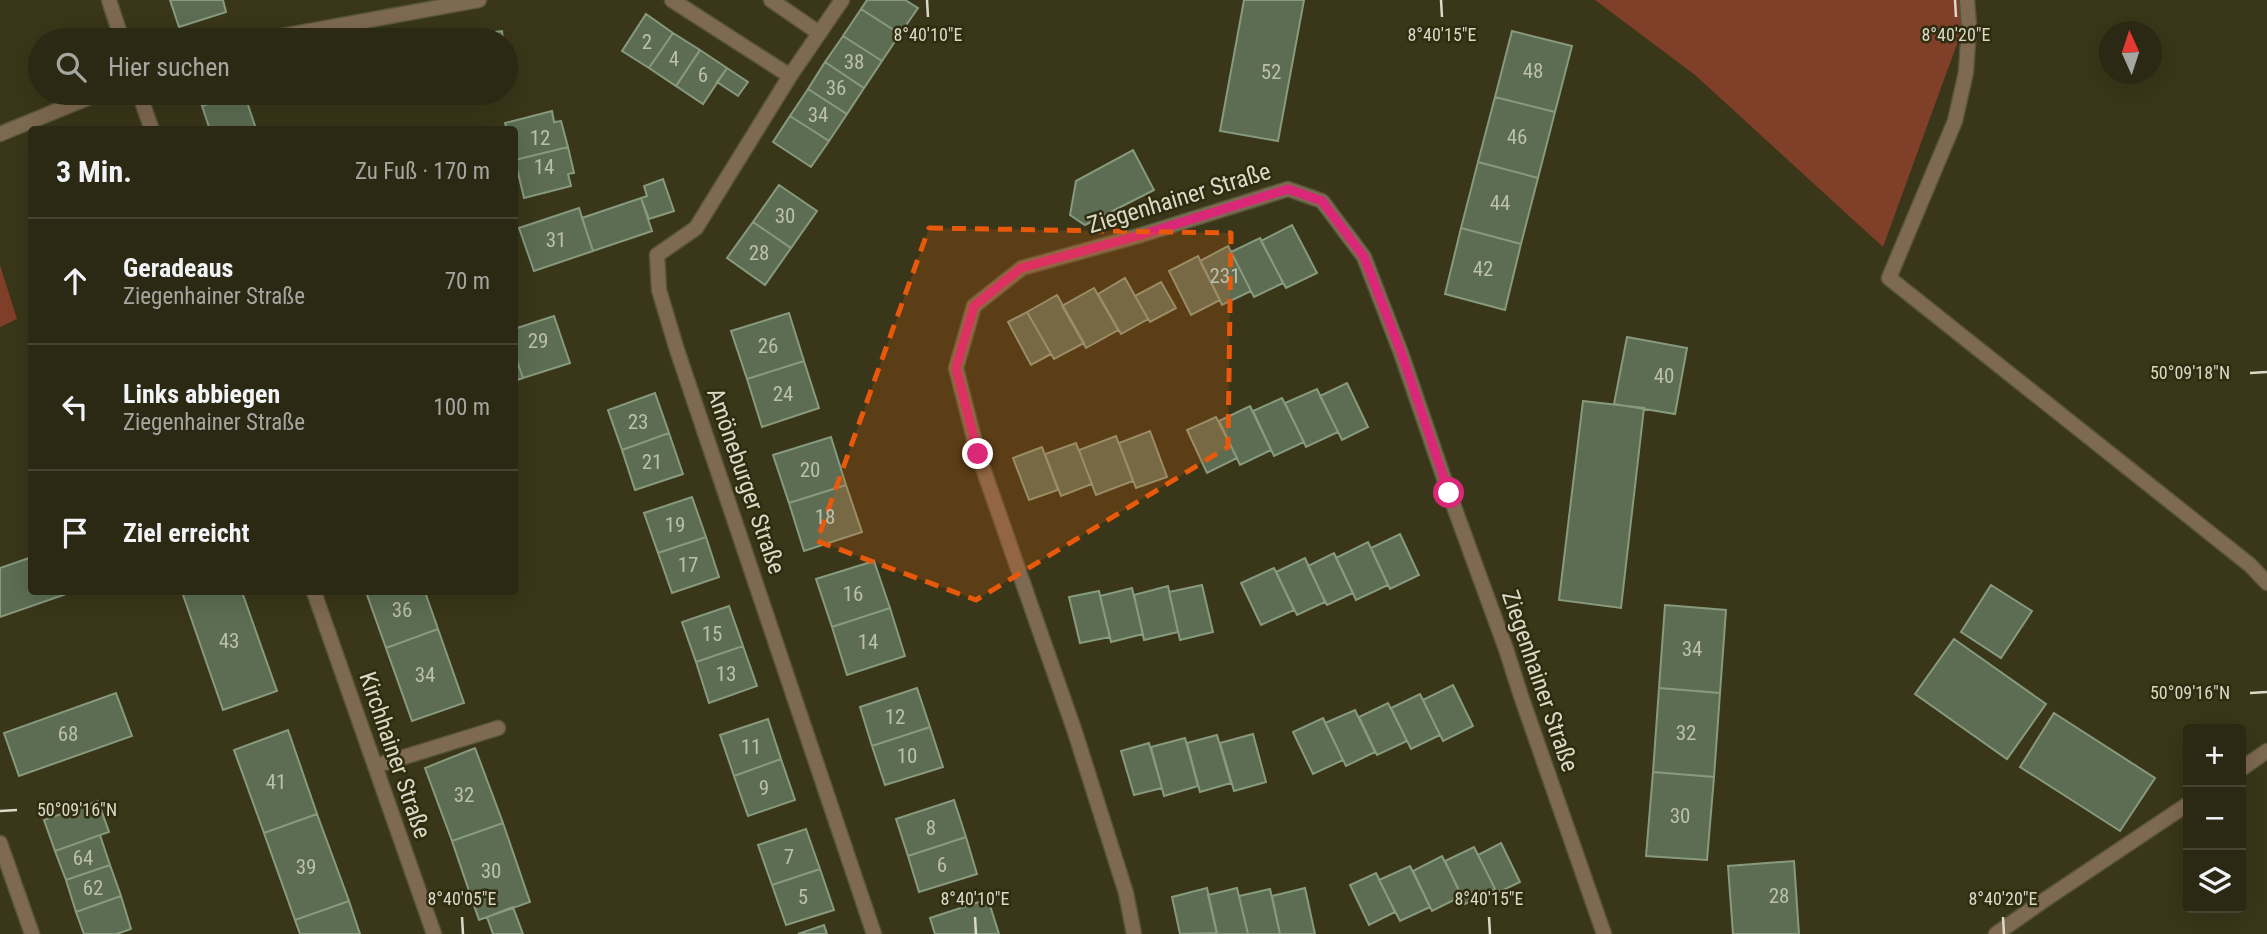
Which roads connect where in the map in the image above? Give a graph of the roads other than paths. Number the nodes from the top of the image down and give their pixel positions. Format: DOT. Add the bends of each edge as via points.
graph roads {
  1 [pos="109,0"];
  2 [pos="480,0"];
  3 [pos="672,0"];
  4 [pos="771,0"];
  5 [pos="842,0"];
  6 [pos="1967,0"];
  7 [pos="118,28"];
  8 [pos="326,28"];
  9 [pos="820,33"];
  10 [pos="790,76"];
  11 [pos="71,105"];
  12 [pos="143,105"];
  13 [pos="151,126"];
  14 [pos="0,134"];
  15 [pos="2267,583"];
  16 [pos="315,595"];
  17 [pos="498,728"];
  18 [pos="2267,751"];
  19 [pos="375,766"];
  20 [pos="2246,766"];
  21 [pos="2183,807"];
  22 [pos="0,843"];
  23 [pos="33,934"];
  24 [pos="434,934"];
  25 [pos="874,934"];
  26 [pos="1135,934"];
  27 [pos="1604,934"];
  28 [pos="1996,934"];
  1 -- 7 [label="street"];
  2 -- 8 [label="street"];
  3 -- 10 [label="street"];
  4 -- 9 [label="street"];
  5 -- 9 [label="street"];
  6 -- 15 [label="street" via="1966,72 1955,121 1889,278"];
  9 -- 10 [label="street"];
  10 -- 25 [label="street, Amöneburger Straße" via="696,228 657,255 659,290"];
  11 -- 14 [label="street"];
  12 -- 13 [label="street"];
  16 -- 19 [label="street, Kirchhainer Straße"];
  17 -- 19 [label="street"];
  18 -- 20 [label="street"];
  19 -- 24 [label="street, Kirchhainer Straße"];
  21 -- 28 [label="street"];
  22 -- 23 [label="street"];
  26 -- 27 [label="street, Ziegenhainer Straße" via="1075,732 978,454 956,368 974,306 1021,268 1288,189 1322,201 1364,257"];
}
